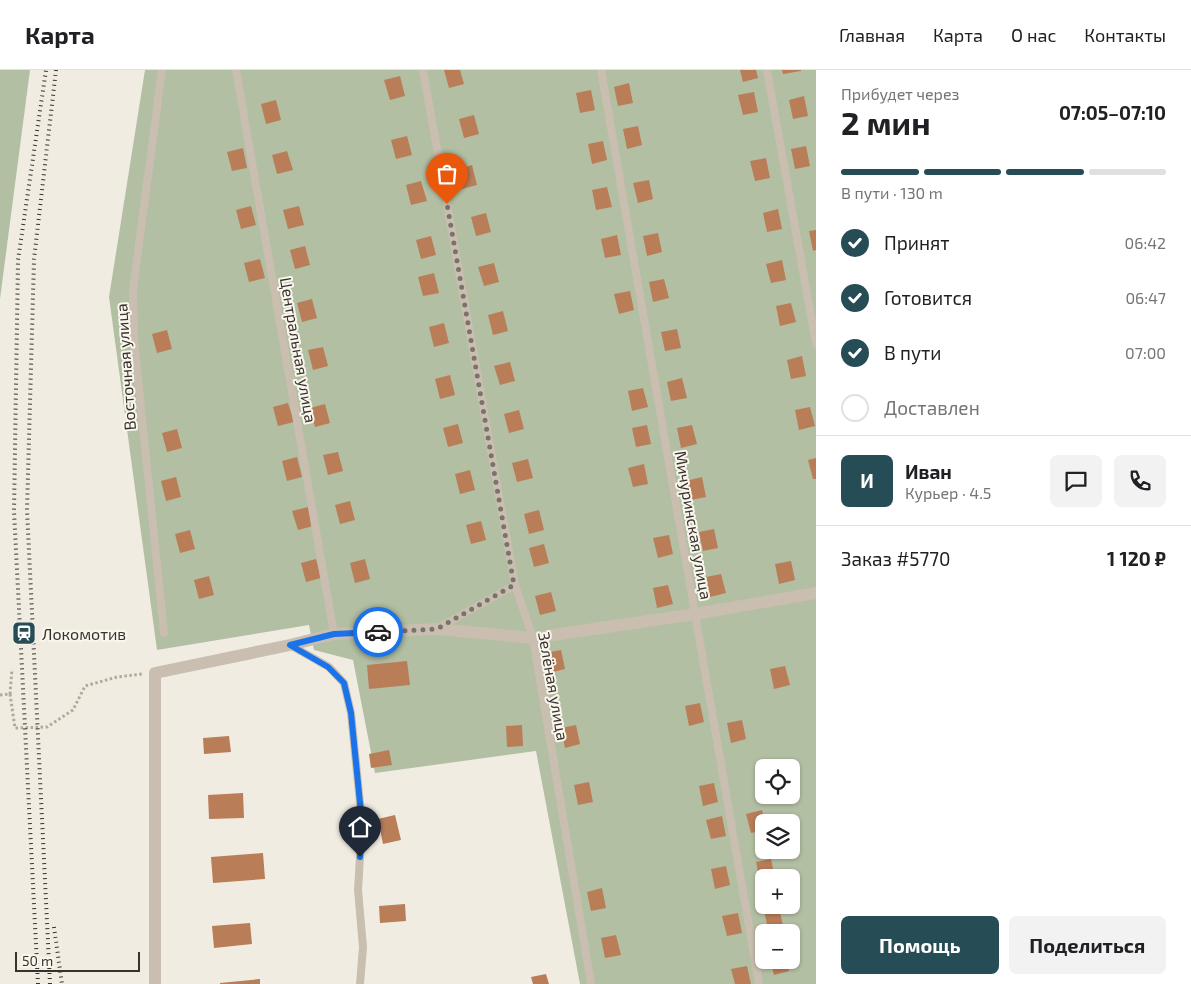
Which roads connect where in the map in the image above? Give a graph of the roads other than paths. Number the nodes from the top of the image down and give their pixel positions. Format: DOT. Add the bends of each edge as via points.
graph roads {
  1 [pos="162,70"];
  2 [pos="236,70"];
  3 [pos="423,70"];
  4 [pos="601,70"];
  5 [pos="767,70"];
  6 [pos="816,344"];
  7 [pos="514,585"];
  8 [pos="816,593"];
  9 [pos="695,614"];
  10 [pos="437,629"];
  11 [pos="164,634"];
  12 [pos="334,634"];
  13 [pos="533,638"];
  14 [pos="290,645"];
  15 [pos="156,984"];
  16 [pos="360,984"];
  17 [pos="591,984"];
  18 [pos="759,984"];
  1 -- 11 [label="lane, Восточная улица" via="133,289 134,339"];
  2 -- 12 [label="lane, Центральная улица"];
  3 -- 7 [label="lane, Зелёная улица"];
  4 -- 9 [label="lane, Мичуринская улица"];
  5 -- 6 [label="lane"];
  7 -- 10 [label="lane"];
  7 -- 13 [label="lane, Зелёная улица"];
  8 -- 9 [label="street"];
  9 -- 13 [label="street"];
  9 -- 18 [label="lane, Мичуринская улица"];
  10 -- 12 [label="street"];
  10 -- 13 [label="street"];
  12 -- 14 [label="street"];
  13 -- 17 [label="lane, Зелёная улица"];
  14 -- 15 [label="street" via="155,672"];
  14 -- 16 [label="lane" via="328,667 344,683 351,713 362,823 358,890 363,947"];
}
